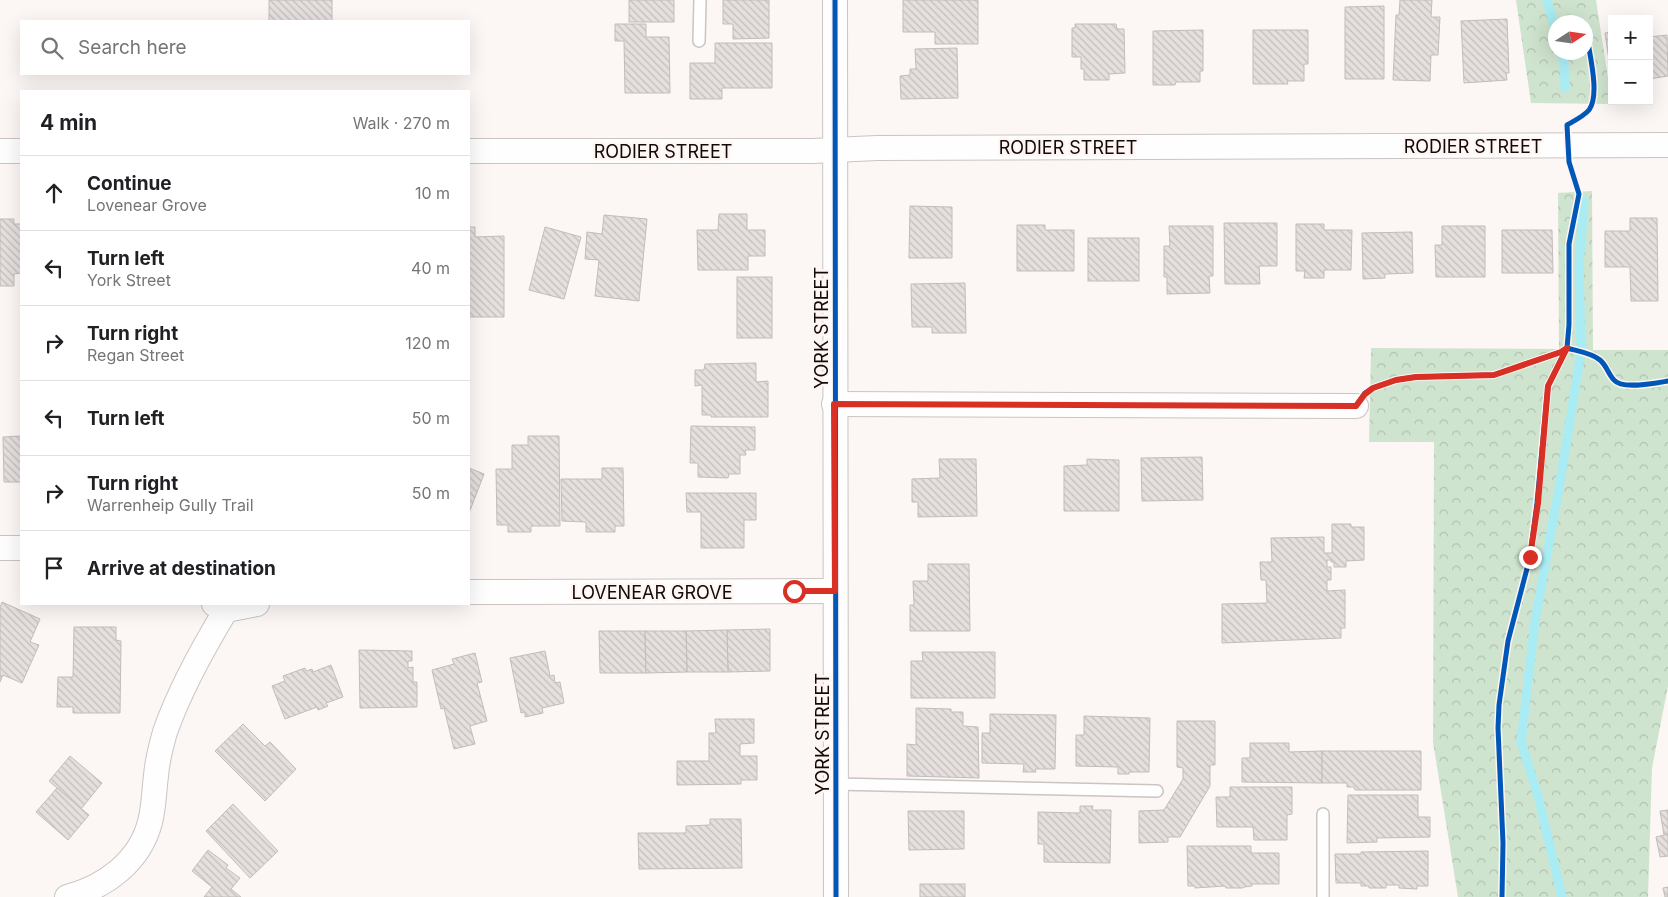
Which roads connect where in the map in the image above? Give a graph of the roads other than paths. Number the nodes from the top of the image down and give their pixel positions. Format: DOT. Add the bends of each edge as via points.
graph roads {
  1 [pos="700,0"];
  2 [pos="835,0"];
  3 [pos="699,41"];
  4 [pos="1668,145"];
  5 [pos="836,150"];
  6 [pos="0,151"];
  7 [pos="20,151"];
  8 [pos="470,151"];
  9 [pos="834,404"];
  10 [pos="1356,406"];
  11 [pos="0,548"];
  12 [pos="20,548"];
  13 [pos="835,591"];
  14 [pos="470,592"];
  15 [pos="245,605"];
  16 [pos="220,607"];
  17 [pos="836,784"];
  18 [pos="1157,791"];
  19 [pos="1323,814"];
  20 [pos="67,897"];
  21 [pos="836,897"];
  22 [pos="1323,897"];
  1 -- 3 [label="lane"];
  2 -- 5 [label="street, YORK STREET"];
  4 -- 5 [label="street, RODIER STREET"];
  5 -- 8 [label="street, RODIER STREET"];
  5 -- 9 [label="street, YORK STREET"];
  6 -- 7 [label="street"];
  9 -- 10 [label="street"];
  9 -- 13 [label="street, YORK STREET"];
  11 -- 12 [label="street"];
  13 -- 14 [label="street, LOVENEAR GROVE"];
  13 -- 17 [label="street, YORK STREET"];
  15 -- 16 [label="street"];
  16 -- 20 [label="street" via="166,730 158,760 150,822 141,844 127,863 108,880"];
  17 -- 18 [label="lane"];
  17 -- 21 [label="street, YORK STREET"];
  19 -- 22 [label="lane"];
}
